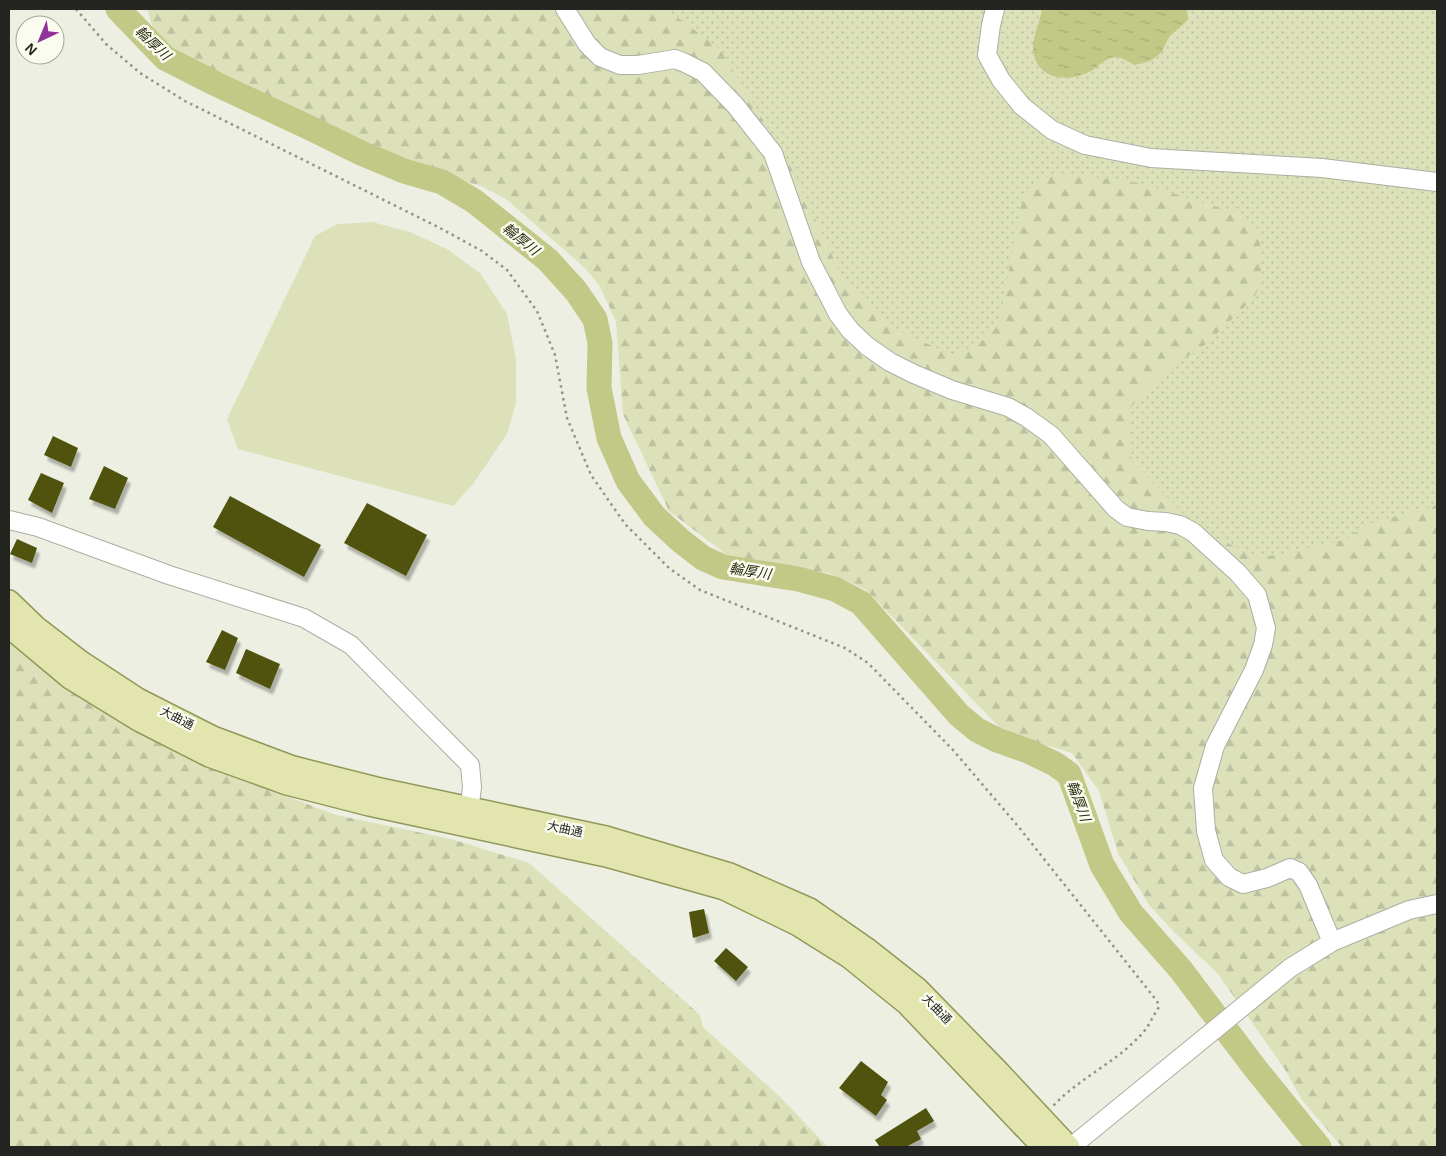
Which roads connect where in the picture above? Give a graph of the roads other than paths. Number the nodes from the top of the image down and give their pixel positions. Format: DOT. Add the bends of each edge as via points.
graph roads {
  1 [pos="565,9"];
  2 [pos="995,9"];
  3 [pos="1437,182"];
  4 [pos="9,520"];
  5 [pos="9,601"];
  6 [pos="9,627"];
  7 [pos="468,817"];
  8 [pos="1437,904"];
  9 [pos="1332,942"];
  10 [pos="1043,1147"];
  11 [pos="1070,1147"];
  1 -- 9 [label="street" via="587,44 600,57 620,65 675,59 684,62 703,72 735,105 773,153 811,262 838,314 867,346 914,374 952,390 1008,407 1026,417 1051,435 1116,509 1127,517 1180,525 1193,532 1257,595 1266,628 1264,646 1215,746 1203,788 1206,831 1214,860 1229,877 1243,884 1290,868 1299,872 1308,885"];
  2 -- 3 [label="street" via="987,55 1001,80 1022,106 1052,130 1085,145 1152,158 1322,168"];
  4 -- 7 [label="street" via="304,618 351,645 470,765 472,787"];
  5 -- 7 [label="main road, 大曲通" via="80,661 138,699 213,736 293,767 376,788"];
  6 -- 7 [label="main road, 大曲通" via="70,678 140,721 209,756 287,784 369,805"];
  7 -- 10 [label="main road, 大曲通" via="724,889 798,925 849,956 908,1004"];
  7 -- 11 [label="main road, 大曲通" via="606,838 730,874 810,909 918,989"];
  8 -- 9 [label="street" via="1409,910"];
  9 -- 11 [label="street" via="1290,968"];
}
